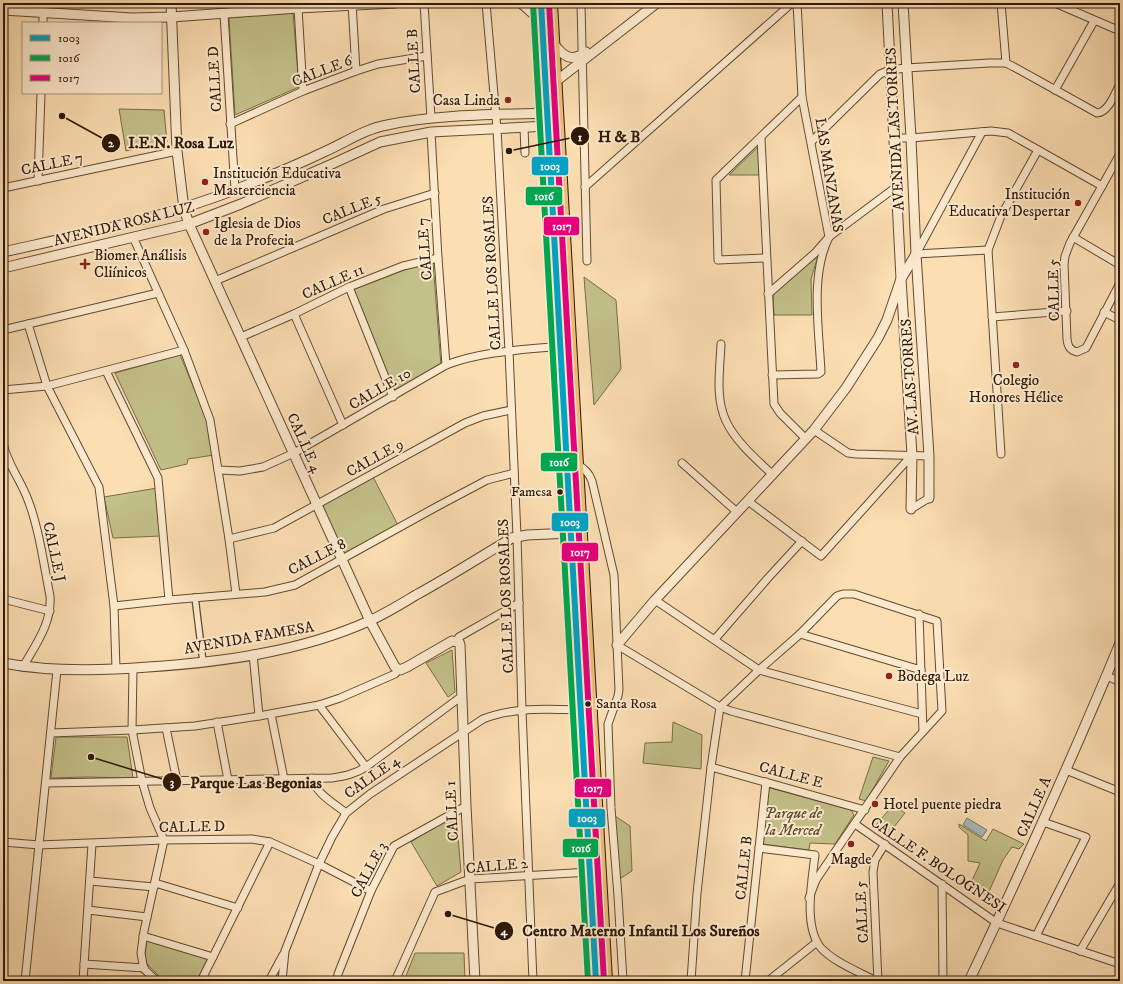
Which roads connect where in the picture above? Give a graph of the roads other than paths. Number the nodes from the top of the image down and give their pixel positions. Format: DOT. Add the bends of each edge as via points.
graph roads {
  1 [pos="171,3"];
  2 [pos="395,3"];
  3 [pos="424,3"];
  4 [pos="486,3"];
  5 [pos="521,3"];
  6 [pos="541,3"];
  7 [pos="551,3"];
  8 [pos="580,3"];
  9 [pos="649,3"];
  10 [pos="657,3"];
  11 [pos="792,3"];
  12 [pos="797,3"];
  13 [pos="887,3"];
  14 [pos="903,3"];
  15 [pos="1002,3"];
  16 [pos="1055,3"];
  17 [pos="352,4"];
  18 [pos="298,8"];
  19 [pos="3,10"];
  20 [pos="43,13"];
  21 [pos="224,14"];
  22 [pos="171,17"];
  23 [pos="1094,21"];
  24 [pos="42,22"];
  25 [pos="542,22"];
  26 [pos="1120,31"];
  27 [pos="553,43"];
  28 [pos="427,56"];
  29 [pos="582,57"];
  30 [pos="1006,64"];
  31 [pos="906,68"];
  32 [pos="890,70"];
  33 [pos="356,71"];
  34 [pos="555,82"];
  35 [pos="1120,84"];
  36 [pos="1055,90"];
  37 [pos="303,91"];
  38 [pos="41,94"];
  39 [pos="802,97"];
  40 [pos="547,113"];
  41 [pos="495,115"];
  42 [pos="431,118"];
  43 [pos="230,124"];
  44 [pos="548,126"];
  45 [pos="524,127"];
  46 [pos="497,129"];
  47 [pos="431,132"];
  48 [pos="982,132"];
  49 [pos="761,138"];
  50 [pos="894,138"];
  51 [pos="911,138"];
  52 [pos="812,141"];
  53 [pos="1038,150"];
  54 [pos="177,151"];
  55 [pos="525,153"];
  56 [pos="1120,154"];
  57 [pos="38,181"];
  58 [pos="1102,186"];
  59 [pos="585,187"];
  60 [pos="896,187"];
  61 [pos="3,188"];
  62 [pos="235,190"];
  63 [pos="435,193"];
  64 [pos="184,209"];
  65 [pos="189,224"];
  66 [pos="829,236"];
  67 [pos="134,237"];
  68 [pos="1073,237"];
  69 [pos="988,250"];
  70 [pos="3,252"];
  71 [pos="916,254"];
  72 [pos="438,258"];
  73 [pos="766,258"];
  74 [pos="587,261"];
  75 [pos="1120,265"];
  76 [pos="3,268"];
  77 [pos="901,279"];
  78 [pos="215,281"];
  79 [pos="1120,283"];
  80 [pos="348,287"];
  81 [pos="158,294"];
  82 [pos="768,294"];
  83 [pos="1067,311"];
  84 [pos="1104,312"];
  85 [pos="294,314"];
  86 [pos="992,317"];
  87 [pos="1120,320"];
  88 [pos="28,324"];
  89 [pos="3,330"];
  90 [pos="241,337"];
  91 [pos="721,344"];
  92 [pos="560,346"];
  93 [pos="184,350"];
  94 [pos="509,351"];
  95 [pos="446,365"];
  96 [pos="106,371"];
  97 [pos="772,376"];
  98 [pos="47,386"];
  99 [pos="3,390"];
  100 [pos="392,397"];
  101 [pos="511,410"];
  102 [pos="343,425"];
  103 [pos="814,430"];
  104 [pos="806,439"];
  105 [pos="3,447"];
  106 [pos="294,453"];
  107 [pos="1001,454"];
  108 [pos="912,455"];
  109 [pos="929,456"];
  110 [pos="682,463"];
  111 [pos="577,464"];
  112 [pos="218,470"];
  113 [pos="514,472"];
  114 [pos="773,475"];
  115 [pos="929,498"];
  116 [pos="748,501"];
  117 [pos="317,505"];
  118 [pos="911,508"];
  119 [pos="737,512"];
  120 [pos="571,533"];
  121 [pos="517,536"];
  122 [pos="229,539"];
  123 [pos="802,541"];
  124 [pos="342,560"];
  125 [pos="236,594"];
  126 [pos="195,597"];
  127 [pos="3,599"];
  128 [pos="169,600"];
  129 [pos="656,600"];
  130 [pos="519,603"];
  131 [pos="114,606"];
  132 [pos="50,611"];
  133 [pos="919,614"];
  134 [pos="370,621"];
  135 [pos="800,634"];
  136 [pos="715,639"];
  137 [pos="456,640"];
  138 [pos="1120,643"];
  139 [pos="617,645"];
  140 [pos="254,654"];
  141 [pos="203,662"];
  142 [pos="3,663"];
  143 [pos="23,667"];
  144 [pos="133,668"];
  145 [pos="116,669"];
  146 [pos="57,670"];
  147 [pos="398,670"];
  148 [pos="759,670"];
  149 [pos="921,670"];
  150 [pos="1106,676"];
  151 [pos="1120,682"];
  152 [pos="462,696"];
  153 [pos="319,705"];
  154 [pos="720,707"];
  155 [pos="522,710"];
  156 [pos="580,710"];
  157 [pos="271,714"];
  158 [pos="922,714"];
  159 [pos="259,716"];
  160 [pos="217,722"];
  161 [pos="166,728"];
  162 [pos="132,730"];
  163 [pos="923,731"];
  164 [pos="51,733"];
  165 [pos="463,733"];
  166 [pos="900,757"];
  167 [pos="366,767"];
  168 [pos="711,767"];
  169 [pos="1066,770"];
  170 [pos="312,778"];
  171 [pos="284,779"];
  172 [pos="228,780"];
  173 [pos="177,781"];
  174 [pos="142,782"];
  175 [pos="766,782"];
  176 [pos="46,783"];
  177 [pos="1119,789"];
  178 [pos="466,806"];
  179 [pos="865,810"];
  180 [pos="346,813"];
  181 [pos="1044,822"];
  182 [pos="855,824"];
  183 [pos="164,840"];
  184 [pos="3,842"];
  185 [pos="270,842"];
  186 [pos="92,844"];
  187 [pos="885,844"];
  188 [pos="39,846"];
  189 [pos="759,848"];
  190 [pos="319,864"];
  191 [pos="590,872"];
  192 [pos="529,876"];
  193 [pos="470,879"];
  194 [pos="90,881"];
  195 [pos="1120,883"];
  196 [pos="942,884"];
  197 [pos="154,885"];
  198 [pos="371,891"];
  199 [pos="810,898"];
  200 [pos="238,908"];
  201 [pos="88,910"];
  202 [pos="147,917"];
  203 [pos="997,922"];
  204 [pos="144,936"];
  205 [pos="1036,936"];
  206 [pos="817,942"];
  207 [pos="285,951"];
  208 [pos="1080,951"];
  209 [pos="213,957"];
  210 [pos="84,964"];
  211 [pos="1120,964"];
  212 [pos="144,968"];
  213 [pos="25,981"];
  214 [pos="83,981"];
  215 [pos="157,981"];
  216 [pos="201,981"];
  217 [pos="269,981"];
  218 [pos="282,981"];
  219 [pos="337,981"];
  220 [pos="395,981"];
  221 [pos="475,981"];
  222 [pos="533,981"];
  223 [pos="596,981"];
  224 [pos="606,981"];
  225 [pos="623,981"];
  226 [pos="691,981"];
  227 [pos="745,981"];
  228 [pos="768,981"];
  229 [pos="877,981"];
  230 [pos="943,981"];
  231 [pos="969,981"];
  1 -- 22 [label="street, CALLE 4"];
  2 -- 17 [label="street"];
  3 -- 28 [label="street, CALLE B"];
  4 -- 41 [label="street, CALLE LOS ROSALES"];
  5 -- 25 [label="street"];
  6 -- 25 [label="highway"];
  7 -- 27 [label="highway"];
  8 -- 29 [label="street"];
  9 -- 29 [label="street"];
  10 -- 29 [label="street"];
  11 -- 59 [label="street"];
  12 -- 39 [label="street, LAS MANZANAS"];
  13 -- 32 [label="street, AVENIDA LAS TORRES"];
  14 -- 31 [label="street, AVENIDA LAS TORRES"];
  15 -- 30 [label="street"];
  16 -- 23 [label="street"];
  17 -- 18 [label="street"];
  17 -- 33 [label="street"];
  18 -- 21 [label="street"];
  18 -- 37 [label="street"];
  19 -- 20 [label="street"];
  20 -- 22 [label="street" via="132,18"];
  20 -- 24 [label="street"];
  21 -- 22 [label="street"];
  21 -- 43 [label="street, CALLE D"];
  22 -- 54 [label="street, CALLE 4"];
  23 -- 26 [label="street"];
  23 -- 36 [label="street"];
  25 -- 40 [label="highway"];
  27 -- 29 [label="street" via="570,57"];
  27 -- 34 [label="highway"];
  28 -- 33 [label="street, CALLE 6" via="378,64"];
  28 -- 42 [label="street, CALLE B"];
  29 -- 34 [label="street"];
  29 -- 59 [label="street"];
  30 -- 31 [label="street"];
  30 -- 36 [label="street"];
  31 -- 32 [label="street"];
  31 -- 51 [label="street, AVENIDA LAS TORRES"];
  32 -- 50 [label="street, AVENIDA LAS TORRES"];
  32 -- 52 [label="street" via="880,74"];
  33 -- 37 [label="street, CALLE 6"];
  34 -- 111 [label="highway"];
  35 -- 36 [label="street" via="1106,110 1099,113"];
  37 -- 43 [label="street, CALLE 6"];
  38 -- 57 [label="street"];
  39 -- 49 [label="street"];
  39 -- 52 [label="street, LAS MANZANAS"];
  40 -- 41 [label="street, AVENIDA ROSA LUZ"];
  40 -- 44 [label="highway"];
  41 -- 42 [label="street, AVENIDA ROSA LUZ"];
  41 -- 46 [label="street, CALLE LOS ROSALES"];
  42 -- 62 [label="street, AVENIDA ROSA LUZ" via="368,130"];
  43 -- 62 [label="street, CALLE D"];
  44 -- 45 [label="street, AVENIDA ROSA LUZ"];
  44 -- 92 [label="highway"];
  45 -- 46 [label="street, AVENIDA ROSA LUZ"];
  45 -- 55 [label="street"];
  46 -- 47 [label="street, AVENIDA ROSA LUZ"];
  46 -- 94 [label="street, CALLE LOS ROSALES"];
  47 -- 63 [label="street, CALLE 7"];
  47 -- 65 [label="street, AVENIDA ROSA LUZ" via="380,142 283,186"];
  48 -- 51 [label="street"];
  48 -- 53 [label="street" via="1008,133"];
  48 -- 71 [label="street"];
  49 -- 73 [label="street"];
  49 -- 73 [label="street" via="716,180 718,260"];
  50 -- 51 [label="street"];
  50 -- 60 [label="street, AVENIDA LAS TORRES"];
  51 -- 71 [label="street, AVENIDA LAS TORRES"];
  52 -- 66 [label="street, LAS MANZANAS"];
  53 -- 58 [label="street"];
  53 -- 69 [label="street" via="1001,216"];
  54 -- 57 [label="street, CALLE 7"];
  54 -- 64 [label="street, CALLE 4"];
  56 -- 58 [label="street, CALLE 5"];
  57 -- 61 [label="street, CALLE 7"];
  58 -- 68 [label="street, CALLE 5"];
  59 -- 74 [label="street"];
  60 -- 66 [label="street"];
  60 -- 77 [label="street, AV. LAS TORRES"];
  62 -- 64 [label="street, AVENIDA ROSA LUZ"];
  63 -- 72 [label="street, CALLE 7"];
  63 -- 78 [label="street, CALLE 5" via="384,209"];
  64 -- 65 [label="street, CALLE 4"];
  64 -- 70 [label="street, AVENIDA ROSA LUZ"];
  65 -- 67 [label="street, AVENIDA ROSA LUZ"];
  65 -- 78 [label="street, CALLE 4"];
  66 -- 82 [label="street" via="815,253"];
  66 -- 97 [label="street, LAS MANZANAS" via="823,249 818,275 821,372"];
  67 -- 76 [label="street, AVENIDA ROSA LUZ"];
  67 -- 81 [label="street"];
  68 -- 75 [label="street"];
  68 -- 83 [label="street, CALLE 5" via="1064,265"];
  69 -- 71 [label="street"];
  69 -- 86 [label="street"];
  71 -- 77 [label="street"];
  71 -- 109 [label="street, AV. LAS TORRES"];
  72 -- 80 [label="street, CALLE 11" via="403,266"];
  72 -- 95 [label="street, CALLE 7"];
  73 -- 82 [label="street"];
  77 -- 103 [label="street" via="878,338 846,388"];
  77 -- 108 [label="street, AV. LAS TORRES"];
  78 -- 90 [label="street, CALLE 4"];
  79 -- 84 [label="street, CALLE 5"];
  80 -- 85 [label="street, CALLE 11"];
  80 -- 100 [label="street"];
  81 -- 88 [label="street"];
  81 -- 93 [label="street"];
  82 -- 97 [label="street"];
  83 -- 84 [label="street, CALLE 5" via="1068,344 1071,350 1077,352 1086,348"];
  83 -- 86 [label="street"];
  84 -- 87 [label="street"];
  85 -- 90 [label="street, CALLE 11"];
  85 -- 102 [label="street"];
  86 -- 107 [label="street"];
  88 -- 89 [label="street"];
  88 -- 98 [label="street"];
  90 -- 106 [label="street, CALLE 4"];
  91 -- 114 [label="street" via="720,387 726,422"];
  92 -- 94 [label="street, CALLE 10"];
  92 -- 120 [label="highway"];
  93 -- 96 [label="street"];
  93 -- 112 [label="street" via="210,420"];
  94 -- 95 [label="street, CALLE 10"];
  94 -- 101 [label="street, CALLE LOS ROSALES"];
  95 -- 100 [label="street, CALLE 10"];
  96 -- 98 [label="street"];
  96 -- 128 [label="street" via="158,478"];
  97 -- 104 [label="street" via="776,409"];
  98 -- 99 [label="street"];
  98 -- 131 [label="street" via="99,487"];
  100 -- 102 [label="street, CALLE 10"];
  101 -- 113 [label="street, CALLE LOS ROSALES"];
  101 -- 117 [label="street, CALLE 9" via="465,423"];
  102 -- 106 [label="street, CALLE 10"];
  103 -- 104 [label="street"];
  103 -- 108 [label="street" via="848,453"];
  104 -- 114 [label="street"];
  105 -- 132 [label="street, CALLE J" via="32,511 50,596"];
  106 -- 112 [label="street, CALLE 10" via="262,467 240,471"];
  106 -- 117 [label="street, CALLE 4"];
  108 -- 109 [label="street"];
  108 -- 118 [label="street, AV. LAS TORRES"];
  108 -- 123 [label="street" via="821,556"];
  109 -- 115 [label="street, AV. LAS TORRES"];
  110 -- 119 [label="street"];
  111 -- 139 [label="street" via="592,481 614,575"];
  111 -- 224 [label="highway"];
  112 -- 122 [label="street"];
  113 -- 121 [label="street, CALLE LOS ROSALES"];
  113 -- 124 [label="street, CALLE 8" via="488,480"];
  114 -- 116 [label="street"];
  115 -- 118 [label="street"];
  116 -- 119 [label="street"];
  116 -- 123 [label="street"];
  117 -- 122 [label="street, CALLE 9" via="274,528"];
  117 -- 124 [label="street, CALLE 4"];
  119 -- 129 [label="street"];
  120 -- 121 [label="street, AVENIDA FAMESA"];
  120 -- 156 [label="highway"];
  121 -- 130 [label="street, CALLE LOS ROSALES"];
  121 -- 134 [label="street, AVENIDA FAMESA"];
  122 -- 125 [label="street"];
  123 -- 136 [label="street"];
  124 -- 125 [label="street, CALLE 8" via="295,585 265,592"];
  124 -- 134 [label="street, CALLE 4"];
  125 -- 126 [label="street, CALLE 8"];
  126 -- 128 [label="street, CALLE 8"];
  126 -- 141 [label="street"];
  127 -- 132 [label="street"];
  128 -- 131 [label="street, CALLE 8"];
  129 -- 136 [label="street"];
  129 -- 139 [label="street"];
  130 -- 137 [label="street"];
  130 -- 155 [label="street, CALLE LOS ROSALES"];
  131 -- 145 [label="street"];
  132 -- 143 [label="street, CALLE J" via="46,625"];
  133 -- 135 [label="street" via="854,594 843,594 837,596"];
  133 -- 149 [label="street"];
  133 -- 163 [label="street" via="937,621 942,711"];
  134 -- 140 [label="street, AVENIDA FAMESA" via="317,641"];
  134 -- 147 [label="street, CALLE 4" via="387,655"];
  135 -- 148 [label="street"];
  135 -- 149 [label="street"];
  136 -- 148 [label="street"];
  137 -- 147 [label="street" via="411,666"];
  137 -- 152 [label="street, CALLE 1" via="461,650"];
  138 -- 150 [label="street, CALLE A"];
  139 -- 154 [label="street"];
  139 -- 225 [label="street" via="618,696 608,724 610,808"];
  140 -- 141 [label="street, AVENIDA FAMESA"];
  140 -- 159 [label="street"];
  141 -- 144 [label="street, AVENIDA FAMESA"];
  142 -- 143 [label="street, AVENIDA FAMESA"];
  143 -- 146 [label="street, AVENIDA FAMESA"];
  144 -- 145 [label="street, AVENIDA FAMESA"];
  144 -- 162 [label="street"];
  145 -- 146 [label="street, AVENIDA FAMESA"];
  146 -- 164 [label="street"];
  147 -- 153 [label="street" via="395,674"];
  148 -- 154 [label="street"];
  148 -- 158 [label="street"];
  149 -- 158 [label="street"];
  150 -- 151 [label="street"];
  150 -- 169 [label="street, CALLE A"];
  152 -- 165 [label="street, CALLE 1"];
  152 -- 167 [label="street"];
  153 -- 157 [label="street"];
  153 -- 167 [label="street"];
  154 -- 166 [label="street"];
  154 -- 168 [label="street"];
  155 -- 156 [label="street, CALLE 4"];
  155 -- 165 [label="street, CALLE 4" via="483,719"];
  155 -- 192 [label="street, CALLE LOS ROSALES"];
  156 -- 191 [label="highway"];
  157 -- 159 [label="street"];
  157 -- 171 [label="street"];
  158 -- 163 [label="street"];
  159 -- 160 [label="street"];
  160 -- 161 [label="street"];
  160 -- 172 [label="street"];
  161 -- 162 [label="street"];
  161 -- 173 [label="street"];
  162 -- 164 [label="street"];
  162 -- 174 [label="street"];
  163 -- 166 [label="street"];
  164 -- 176 [label="street"];
  165 -- 178 [label="street, CALLE 1"];
  165 -- 180 [label="street, CALLE 4" via="370,794"];
  166 -- 179 [label="street"];
  167 -- 170 [label="street" via="346,776"];
  168 -- 175 [label="street, CALLE E"];
  168 -- 226 [label="street" via="697,893"];
  169 -- 177 [label="street"];
  169 -- 181 [label="street, CALLE A"];
  170 -- 171 [label="street"];
  170 -- 180 [label="street" via="318,790"];
  171 -- 172 [label="street"];
  172 -- 173 [label="street"];
  173 -- 174 [label="street"];
  174 -- 176 [label="street"];
  174 -- 183 [label="street"];
  175 -- 179 [label="street, CALLE E"];
  175 -- 189 [label="street, CALLE B"];
  176 -- 188 [label="street"];
  178 -- 193 [label="street, CALLE 1"];
  178 -- 198 [label="street, CALLE 3" via="394,846"];
  179 -- 182 [label="street"];
  180 -- 190 [label="street, CALLE 4"];
  181 -- 203 [label="street, CALLE A"];
  181 -- 205 [label="street" via="1086,837"];
  182 -- 187 [label="street, CALLE F. BOLOGNESI"];
  182 -- 199 [label="street" via="822,870"];
  183 -- 185 [label="street, CALLE D" via="252,839"];
  183 -- 186 [label="street, CALLE D"];
  183 -- 197 [label="street"];
  184 -- 188 [label="street, CALLE D"];
  185 -- 190 [label="street, CALLE D"];
  185 -- 200 [label="street"];
  186 -- 188 [label="street, CALLE D"];
  186 -- 194 [label="street"];
  187 -- 196 [label="street, CALLE F. BOLOGNESI"];
  187 -- 229 [label="street, CALLE 5" via="875,860 873,872"];
  188 -- 213 [label="street"];
  189 -- 199 [label="street" via="815,855"];
  189 -- 227 [label="street, CALLE B"];
  190 -- 198 [label="street, CALLE D"];
  190 -- 207 [label="street, CALLE 4"];
  191 -- 192 [label="street, CALLE 2"];
  191 -- 223 [label="highway"];
  192 -- 193 [label="street, CALLE 2"];
  192 -- 222 [label="street, CALLE LOS ROSALES"];
  193 -- 220 [label="street, CALLE 2" via="435,892"];
  193 -- 221 [label="street, CALLE 1"];
  194 -- 197 [label="street"];
  194 -- 201 [label="street"];
  195 -- 208 [label="street"];
  196 -- 203 [label="street, CALLE F. BOLOGNESI"];
  196 -- 230 [label="street"];
  197 -- 200 [label="street"];
  197 -- 202 [label="street"];
  198 -- 219 [label="street, CALLE 3"];
  199 -- 206 [label="street" via="810,916"];
  200 -- 209 [label="street"];
  201 -- 202 [label="street"];
  201 -- 210 [label="street"];
  202 -- 204 [label="street"];
  203 -- 205 [label="street, CALLE F. BOLOGNESI"];
  203 -- 231 [label="street, CALLE A"];
  204 -- 209 [label="street"];
  204 -- 212 [label="street" via="141,953"];
  205 -- 208 [label="street, CALLE F. BOLOGNESI"];
  206 -- 228 [label="street"];
  206 -- 229 [label="street" via="829,955"];
  207 -- 217 [label="street"];
  207 -- 218 [label="street, CALLE 4"];
  208 -- 211 [label="street, CALLE F. BOLOGNESI"];
  209 -- 216 [label="street"];
  210 -- 212 [label="street"];
  210 -- 214 [label="street"];
  212 -- 215 [label="street"];
}
